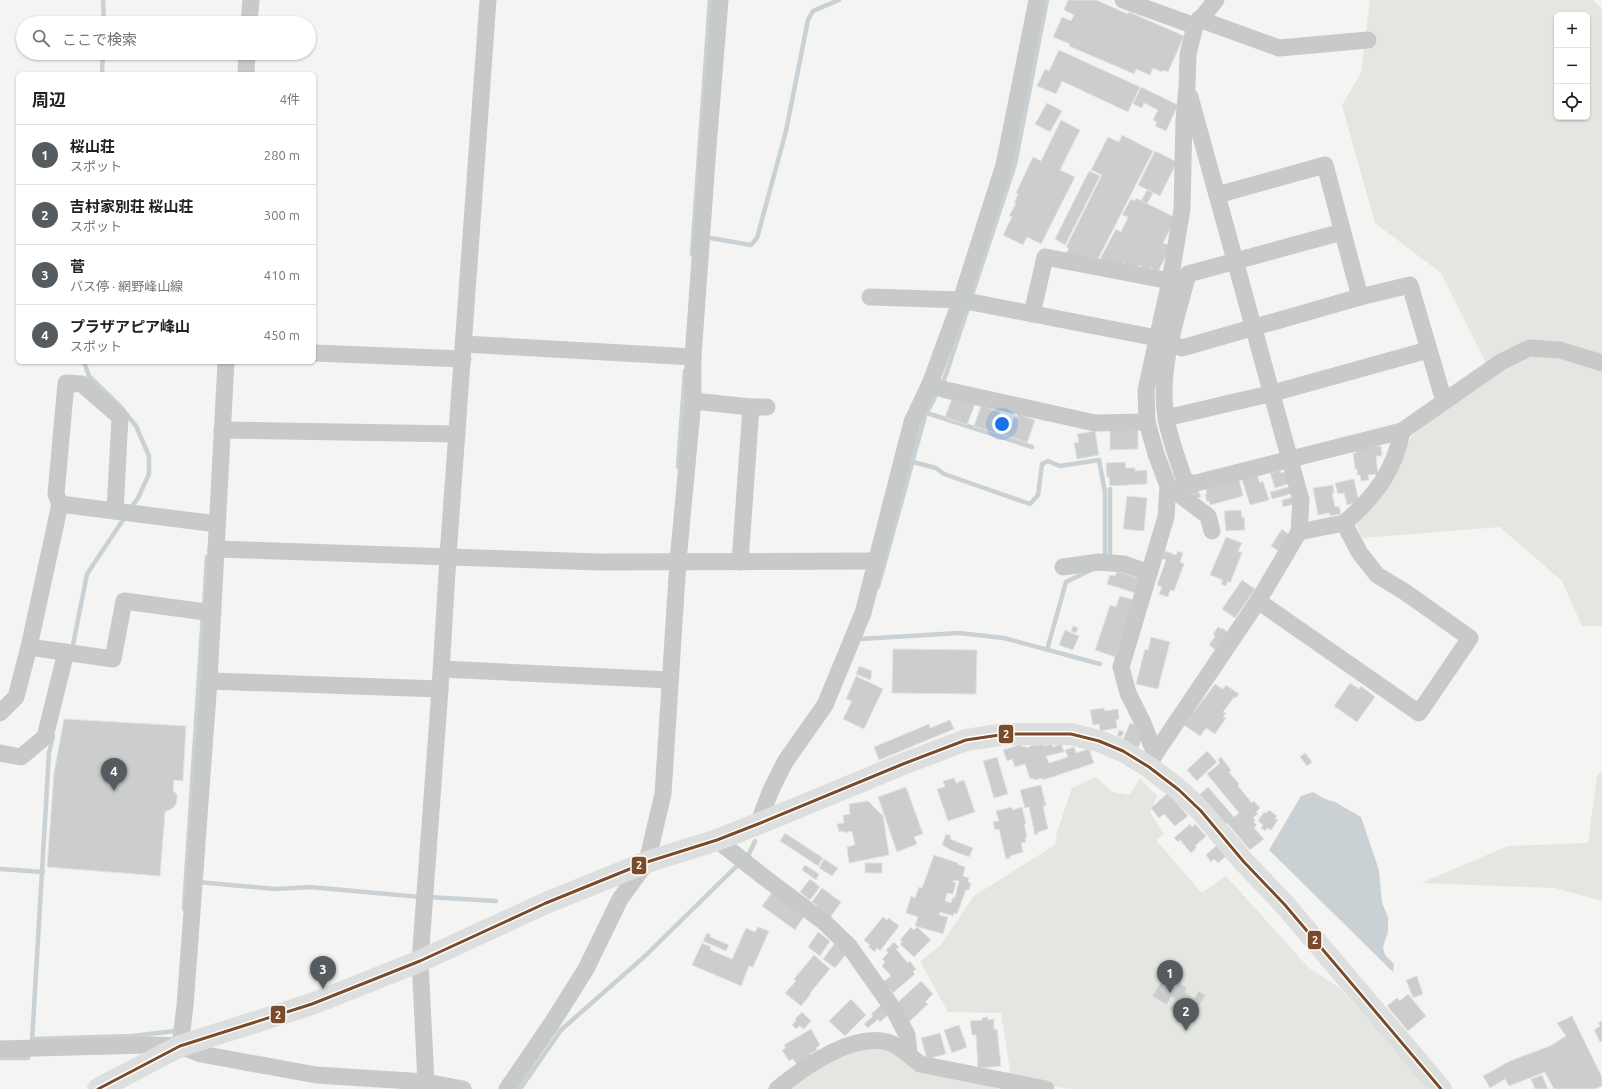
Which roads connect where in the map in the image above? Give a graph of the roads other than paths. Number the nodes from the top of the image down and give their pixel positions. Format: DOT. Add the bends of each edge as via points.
graph roads {
  1 [pos="251,0"];
  2 [pos="488,0"];
  3 [pos="720,0"];
  4 [pos="1037,0"];
  5 [pos="1123,0"];
  6 [pos="1216,0"];
  7 [pos="250,16"];
  8 [pos="1197,22"];
  9 [pos="1368,40"];
  10 [pos="247,60"];
  11 [pos="246,72"];
  12 [pos="1187,87"];
  13 [pos="1217,195"];
  14 [pos="1342,232"];
  15 [pos="1235,260"];
  16 [pos="1170,281"];
  17 [pos="870,297"];
  18 [pos="1360,297"];
  19 [pos="961,300"];
  20 [pos="1032,314"];
  21 [pos="1254,328"];
  22 [pos="1164,340"];
  23 [pos="1428,350"];
  24 [pos="463,351"];
  25 [pos="316,353"];
  26 [pos="693,357"];
  27 [pos="1602,363"];
  28 [pos="226,364"];
  29 [pos="930,384"];
  30 [pos="1273,394"];
  31 [pos="693,400"];
  32 [pos="1444,401"];
  33 [pos="1166,418"];
  34 [pos="1147,422"];
  35 [pos="222,430"];
  36 [pos="1402,431"];
  37 [pos="457,434"];
  38 [pos="1291,459"];
  39 [pos="1168,486"];
  40 [pos="60,504"];
  41 [pos="115,511"];
  42 [pos="1344,523"];
  43 [pos="218,524"];
  44 [pos="1212,531"];
  45 [pos="1299,532"];
  46 [pos="216,549"];
  47 [pos="448,556"];
  48 [pos="877,561"];
  49 [pos="678,562"];
  50 [pos="740,562"];
  51 [pos="1063,567"];
  52 [pos="1149,573"];
  53 [pos="1258,600"];
  54 [pos="212,613"];
  55 [pos="29,647"];
  56 [pos="66,652"];
  57 [pos="442,669"];
  58 [pos="670,680"];
  59 [pos="209,681"];
  60 [pos="440,689"];
  61 [pos="0,713"];
  62 [pos="0,753"];
  63 [pos="1152,760"];
  64 [pos="758,824"];
  65 [pos="717,840"];
  66 [pos="648,862"];
  67 [pos="420,961"];
  68 [pos="180,1046"];
  69 [pos="0,1049"];
  70 [pos="908,1054"];
  71 [pos="426,1082"];
  72 [pos="98,1089"];
  73 [pos="463,1089"];
  74 [pos="507,1089"];
  75 [pos="777,1089"];
  76 [pos="1046,1089"];
  77 [pos="1440,1089"];
  1 -- 7 [label="street"];
  2 -- 24 [label="street"];
  3 -- 26 [label="street"];
  4 -- 19 [label="street" via="1004,165"];
  5 -- 8 [label="street"];
  6 -- 8 [label="street"];
  8 -- 9 [label="street" via="1279,48"];
  8 -- 12 [label="street" via="1188,54"];
  10 -- 11 [label="street"];
  12 -- 13 [label="street"];
  12 -- 16 [label="street" via="1182,209"];
  13 -- 14 [label="street" via="1325,166"];
  13 -- 15 [label="street"];
  14 -- 15 [label="street"];
  14 -- 18 [label="street"];
  15 -- 21 [label="street"];
  15 -- 22 [label="street" via="1188,274"];
  16 -- 20 [label="street" via="1045,257"];
  16 -- 22 [label="street"];
  17 -- 19 [label="street"];
  18 -- 21 [label="street"];
  18 -- 23 [label="street" via="1410,285"];
  19 -- 20 [label="street"];
  19 -- 29 [label="street"];
  20 -- 22 [label="street"];
  21 -- 22 [label="street" via="1182,348"];
  21 -- 30 [label="street"];
  22 -- 33 [label="street"];
  22 -- 34 [label="street" via="1146,390"];
  23 -- 30 [label="street"];
  23 -- 32 [label="street"];
  24 -- 25 [label="street"];
  24 -- 26 [label="street"];
  24 -- 37 [label="street"];
  26 -- 31 [label="street"];
  27 -- 32 [label="street" via="1560,350 1529,348 1501,362"];
  28 -- 35 [label="street"];
  29 -- 34 [label="street" via="946,390 1095,423"];
  29 -- 48 [label="street" via="912,422"];
  30 -- 33 [label="street"];
  30 -- 38 [label="street"];
  31 -- 49 [label="street"];
  31 -- 50 [label="street" via="759,407"];
  32 -- 36 [label="street"];
  33 -- 38 [label="street" via="1184,479 1192,484"];
  34 -- 39 [label="street"];
  35 -- 37 [label="street"];
  35 -- 43 [label="street"];
  36 -- 38 [label="street"];
  36 -- 42 [label="street" via="1399,447 1390,468 1375,493"];
  37 -- 47 [label="street"];
  38 -- 45 [label="street" via="1301,500"];
  39 -- 44 [label="street" via="1208,516"];
  39 -- 52 [label="street" via="1166,517"];
  40 -- 41 [label="street"];
  40 -- 41 [label="street" via="56,494 66,383 82,384 120,418"];
  40 -- 55 [label="street"];
  41 -- 43 [label="street"];
  42 -- 45 [label="street"];
  42 -- 53 [label="street" via="1359,552 1378,575 1470,638 1419,713"];
  43 -- 46 [label="street"];
  45 -- 53 [label="street"];
  46 -- 47 [label="street"];
  46 -- 54 [label="street"];
  47 -- 49 [label="street" via="599,562"];
  47 -- 57 [label="street"];
  48 -- 50 [label="street"];
  48 -- 64 [label="street" via="863,612 825,705 784,762"];
  49 -- 50 [label="street"];
  49 -- 58 [label="street"];
  51 -- 52 [label="street" via="1099,562 1124,564"];
  52 -- 63 [label="street" via="1121,667 1128,693 1143,723"];
  53 -- 63 [label="street"];
  54 -- 56 [label="street" via="124,601 113,659"];
  54 -- 59 [label="street"];
  55 -- 56 [label="street"];
  55 -- 61 [label="street" via="16,698"];
  56 -- 62 [label="street" via="45,737 21,757"];
  57 -- 58 [label="street"];
  57 -- 60 [label="street"];
  58 -- 66 [label="street" via="663,794"];
  59 -- 60 [label="street"];
  59 -- 68 [label="street"];
  60 -- 67 [label="street"];
  63 -- 64 [label="main road" via="1071,734 1006,734 966,740"];
  63 -- 77 [label="main road" via="1285,905"];
  64 -- 65 [label="main road"];
  65 -- 66 [label="main road"];
  65 -- 70 [label="street" via="824,922 850,946 894,1010 907,1035"];
  66 -- 67 [label="main road" via="546,903"];
  66 -- 74 [label="street" via="620,899 586,969"];
  67 -- 68 [label="main road" via="312,1004"];
  67 -- 71 [label="street"];
  68 -- 69 [label="street"];
  68 -- 71 [label="street" via="201,1054 316,1075"];
  68 -- 72 [label="main road"];
  70 -- 75 [label="street" via="888,1042 870,1040 838,1049 798,1071"];
  70 -- 76 [label="street" via="920,1064"];
  71 -- 73 [label="street"];
}
